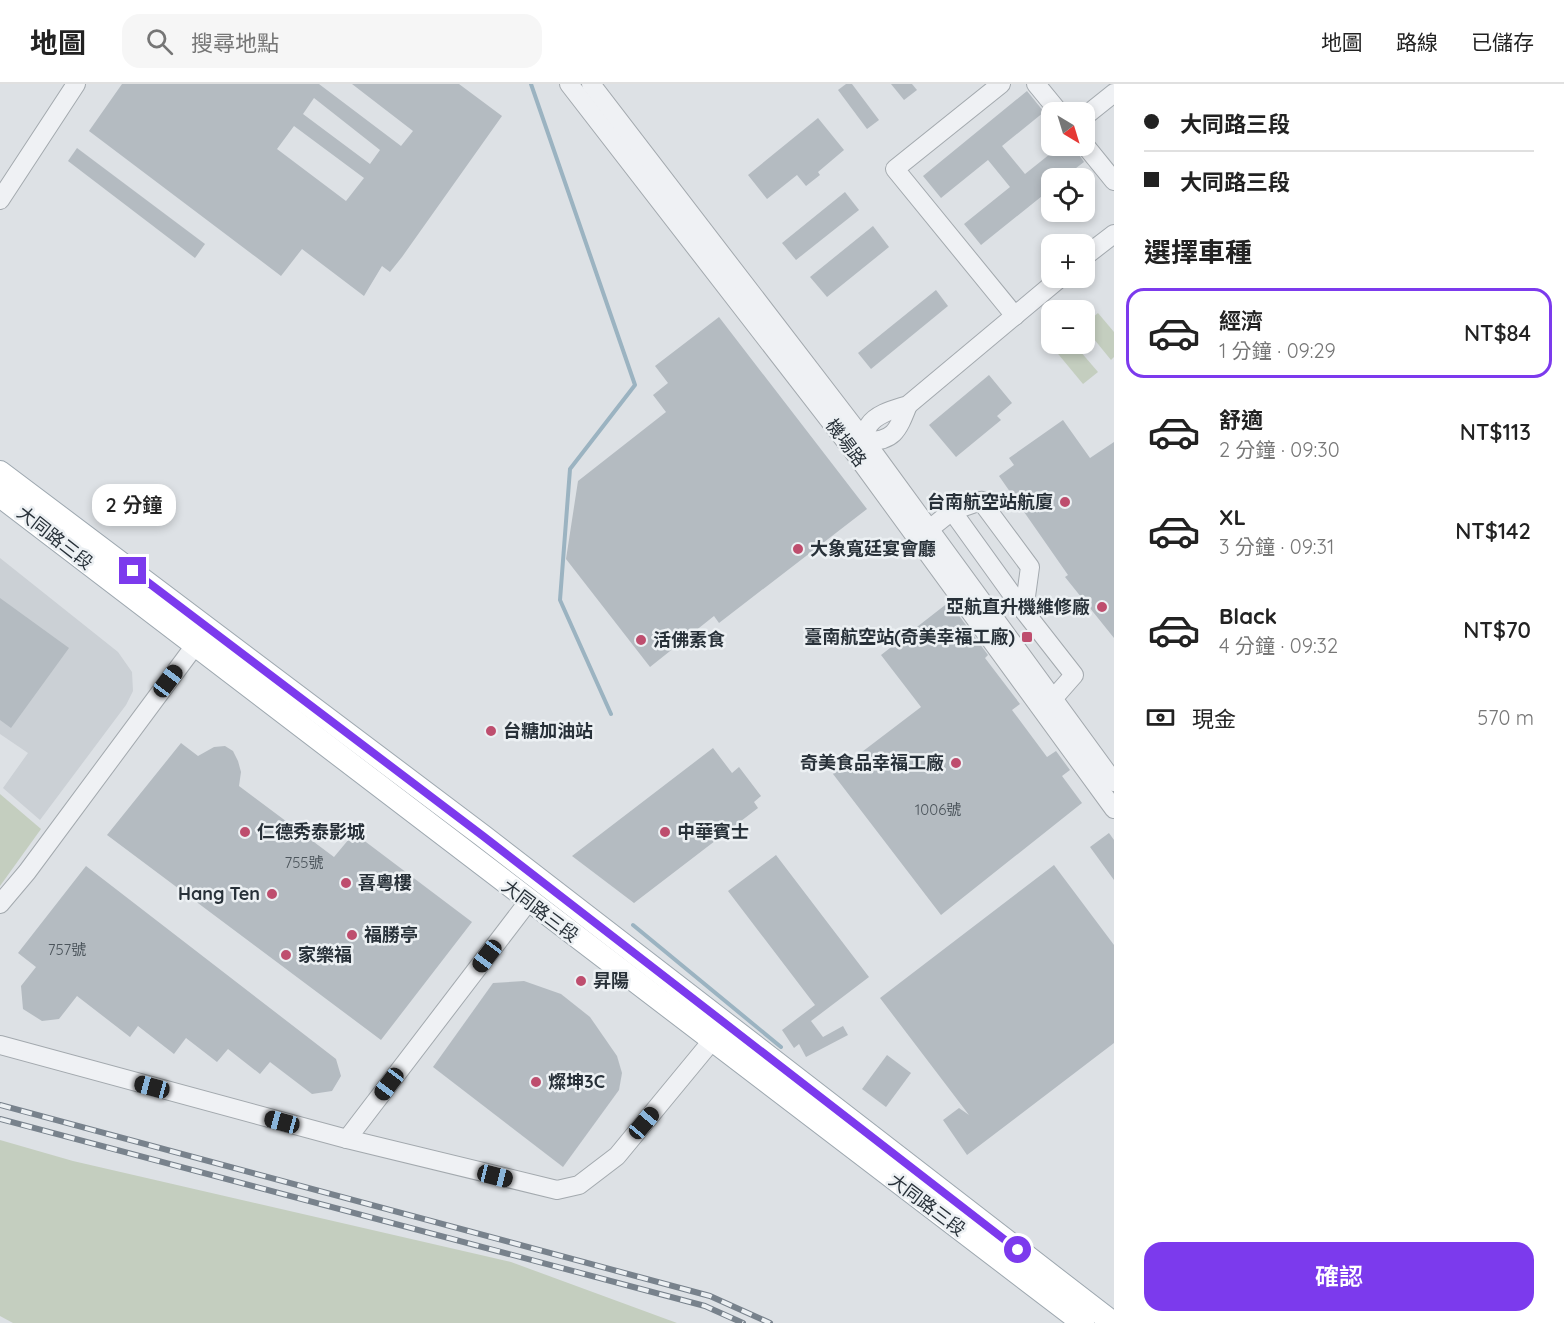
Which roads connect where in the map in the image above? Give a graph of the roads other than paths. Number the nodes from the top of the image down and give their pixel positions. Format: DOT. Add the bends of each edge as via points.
graph roads {
  1 [pos="76,84"];
  2 [pos="569,84"];
  3 [pos="591,84"];
  4 [pos="1001,84"];
  5 [pos="1036,84"];
  6 [pos="1114,93"];
  7 [pos="1051,102"];
  8 [pos="1095,108"];
  9 [pos="1094,156"];
  10 [pos="1114,181"];
  11 [pos="0,200"];
  12 [pos="1114,234"];
  13 [pos="1095,249"];
  14 [pos="1048,288"];
  15 [pos="1015,316"];
  16 [pos="859,446"];
  17 [pos="0,472"];
  18 [pos="0,496"];
  19 [pos="952,512"];
  20 [pos="924,534"];
  21 [pos="1024,611"];
  22 [pos="208,628"];
  23 [pos="195,646"];
  24 [pos="1047,705"];
  25 [pos="1114,782"];
  26 [pos="1114,809"];
  27 [pos="528,902"];
  28 [pos="0,904"];
  29 [pos="726,1023"];
  30 [pos="711,1041"];
  31 [pos="0,1045"];
  32 [pos="347,1139"];
  33 [pos="1083,1323"];
  34 [pos="1113,1323"];
  1 -- 11 [label="street"];
  2 -- 16 [label="street, 機場路"];
  3 -- 16 [label="street, 機場路"];
  4 -- 15 [label="street" via="895,170"];
  5 -- 7 [label="street"];
  6 -- 8 [label="street"];
  9 -- 10 [label="street"];
  12 -- 13 [label="street"];
  14 -- 15 [label="street"];
  15 -- 16 [label="street" via="908,405 886,412 869,424"];
  16 -- 20 [label="street, 機場路"];
  17 -- 22 [label="main road, 大同路三段"];
  18 -- 23 [label="main road, 大同路三段"];
  19 -- 20 [label="street"];
  19 -- 21 [label="street"];
  19 -- 21 [label="street" via="981,501 1030,567"];
  20 -- 24 [label="street, 機場路"];
  21 -- 24 [label="street" via="1074,675"];
  22 -- 23 [label="street"];
  22 -- 29 [label="main road, 大同路三段"];
  23 -- 27 [label="main road, 大同路三段"];
  23 -- 28 [label="street"];
  24 -- 25 [label="street, 機場路"];
  24 -- 26 [label="street, 機場路"];
  27 -- 30 [label="main road, 大同路三段"];
  27 -- 32 [label="street"];
  29 -- 30 [label="street"];
  29 -- 34 [label="main road, 大同路三段"];
  30 -- 32 [label="street" via="617,1156 579,1185 557,1190 537,1187"];
  30 -- 33 [label="main road, 大同路三段"];
  31 -- 32 [label="street"];
}
